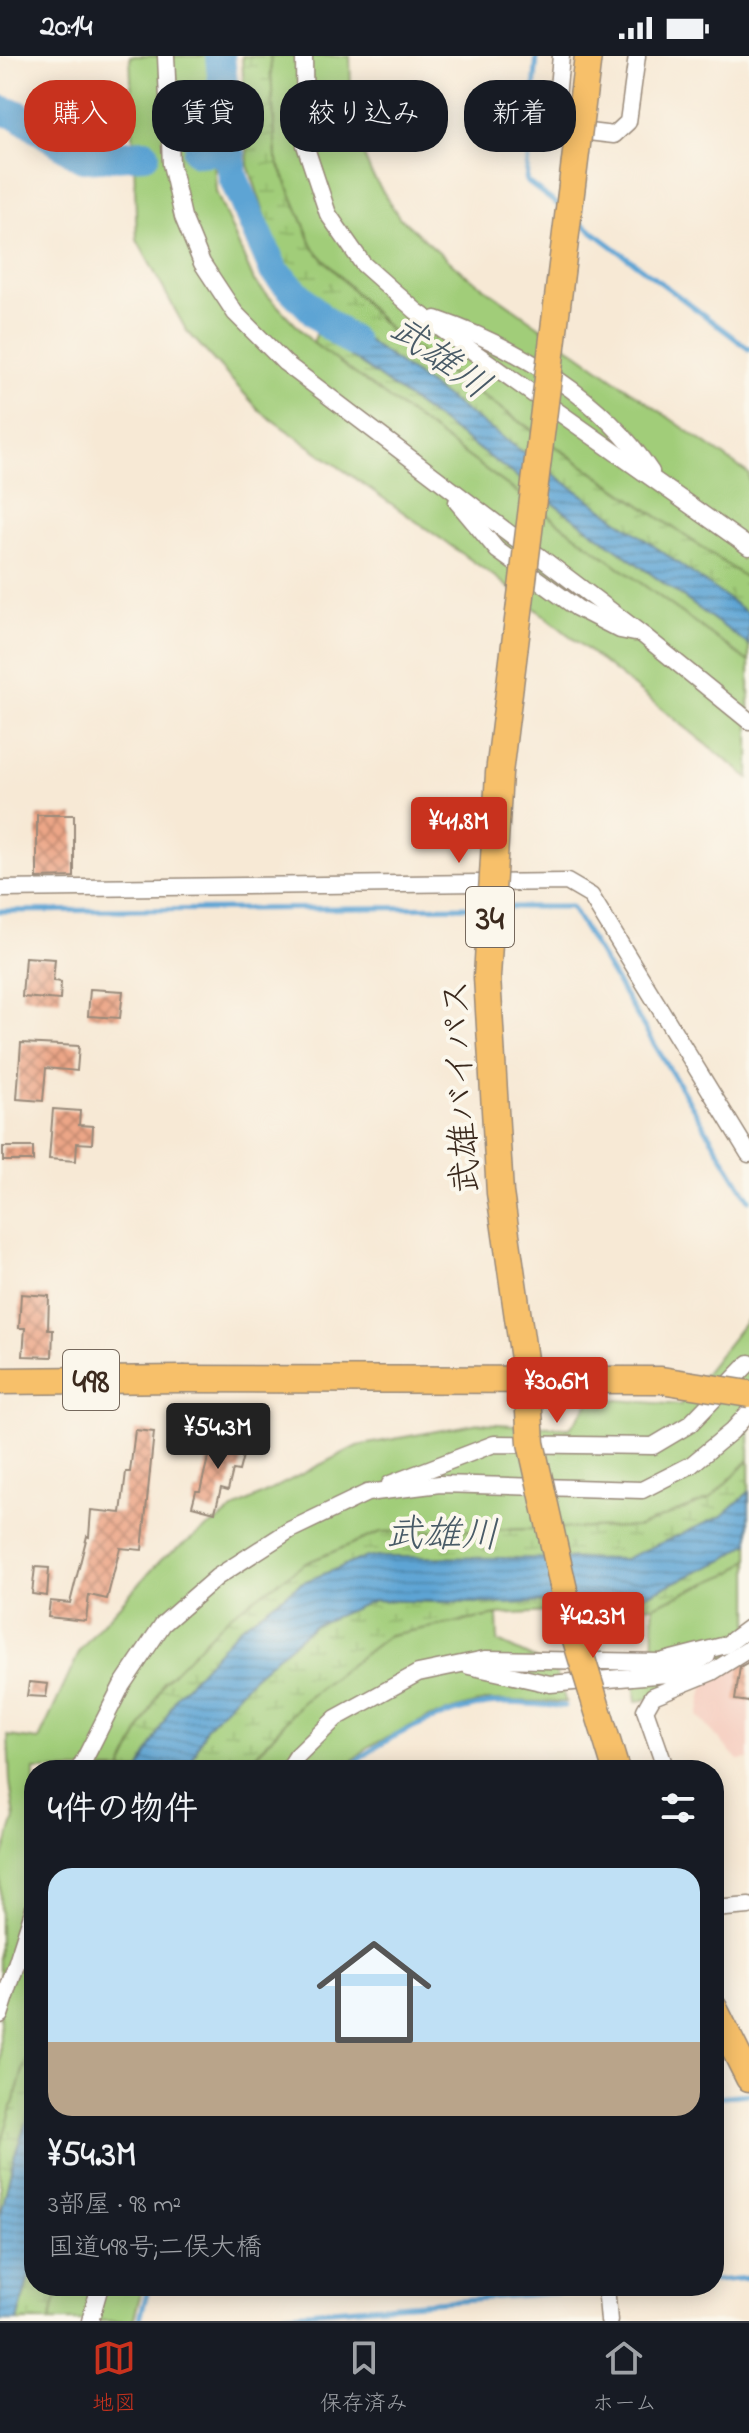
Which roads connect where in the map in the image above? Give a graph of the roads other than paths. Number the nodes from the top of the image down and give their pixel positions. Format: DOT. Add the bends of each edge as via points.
graph roads {
  1 [pos="166,56"];
  2 [pos="304,56"];
  3 [pos="561,56"];
  4 [pos="588,56"];
  5 [pos="637,56"];
  6 [pos="416,311"];
  7 [pos="658,483"];
  8 [pos="749,547"];
  9 [pos="749,721"];
  10 [pos="0,889"];
  11 [pos="749,1154"];
  12 [pos="749,1363"];
  13 [pos="527,1380"];
  14 [pos="0,1381"];
  15 [pos="749,1394"];
  16 [pos="749,1412"];
  17 [pos="367,1493"];
  18 [pos="749,1628"];
  19 [pos="726,1645"];
  20 [pos="749,1649"];
  21 [pos="461,1664"];
  22 [pos="679,1680"];
  23 [pos="84,1760"];
  24 [pos="294,1760"];
  25 [pos="613,1760"];
  26 [pos="662,1760"];
  27 [pos="724,1906"];
  28 [pos="749,1906"];
  29 [pos="24,1939"];
  30 [pos="0,2015"];
  31 [pos="724,2028"];
  32 [pos="749,2078"];
  33 [pos="97,2296"];
  34 [pos="607,2296"];
  35 [pos="90,2321"];
  36 [pos="609,2321"];
  1 -- 9 [label="street" via="171,164 183,217 202,263 235,313 285,363"];
  2 -- 6 [label="street" via="305,145 328,214 363,264"];
  3 -- 5 [label="street" via="554,128 614,135 628,122"];
  4 -- 13 [label="highway, 武雄バイパス / 34, bridge" via="499,773 487,977 500,1193"];
  6 -- 7 [label="street"];
  6 -- 7 [label="street" via="524,358 576,394 634,447"];
  7 -- 8 [label="street"];
  10 -- 11 [label="street" via="567,882 591,896"];
  12 -- 17 [label="street" via="690,1424 653,1446 494,1444"];
  13 -- 14 [label="highway, 498, bridge"];
  13 -- 15 [label="highway, 498, bridge" via="661,1380"];
  13 -- 25 [label="highway, 武雄バイパス / 34, bridge" via="531,1443 573,1630"];
  16 -- 17 [label="street" via="691,1465 642,1490 440,1484"];
  17 -- 23 [label="street" via="290,1530 217,1577 163,1624 122,1685"];
  18 -- 19 [label="street"];
  19 -- 21 [label="street" via="660,1662 485,1659"];
  19 -- 22 [label="street"];
  20 -- 22 [label="street" via="712,1672"];
  21 -- 22 [label="street" via="550,1684"];
  21 -- 24 [label="street" via="418,1673 336,1718"];
  22 -- 26 [label="street" via="653,1696 645,1710"];
  27 -- 28 [label="street"];
  29 -- 30 [label="street"];
  31 -- 32 [label="highway"];
  33 -- 35 [label="street"];
  34 -- 36 [label="street"];
}
